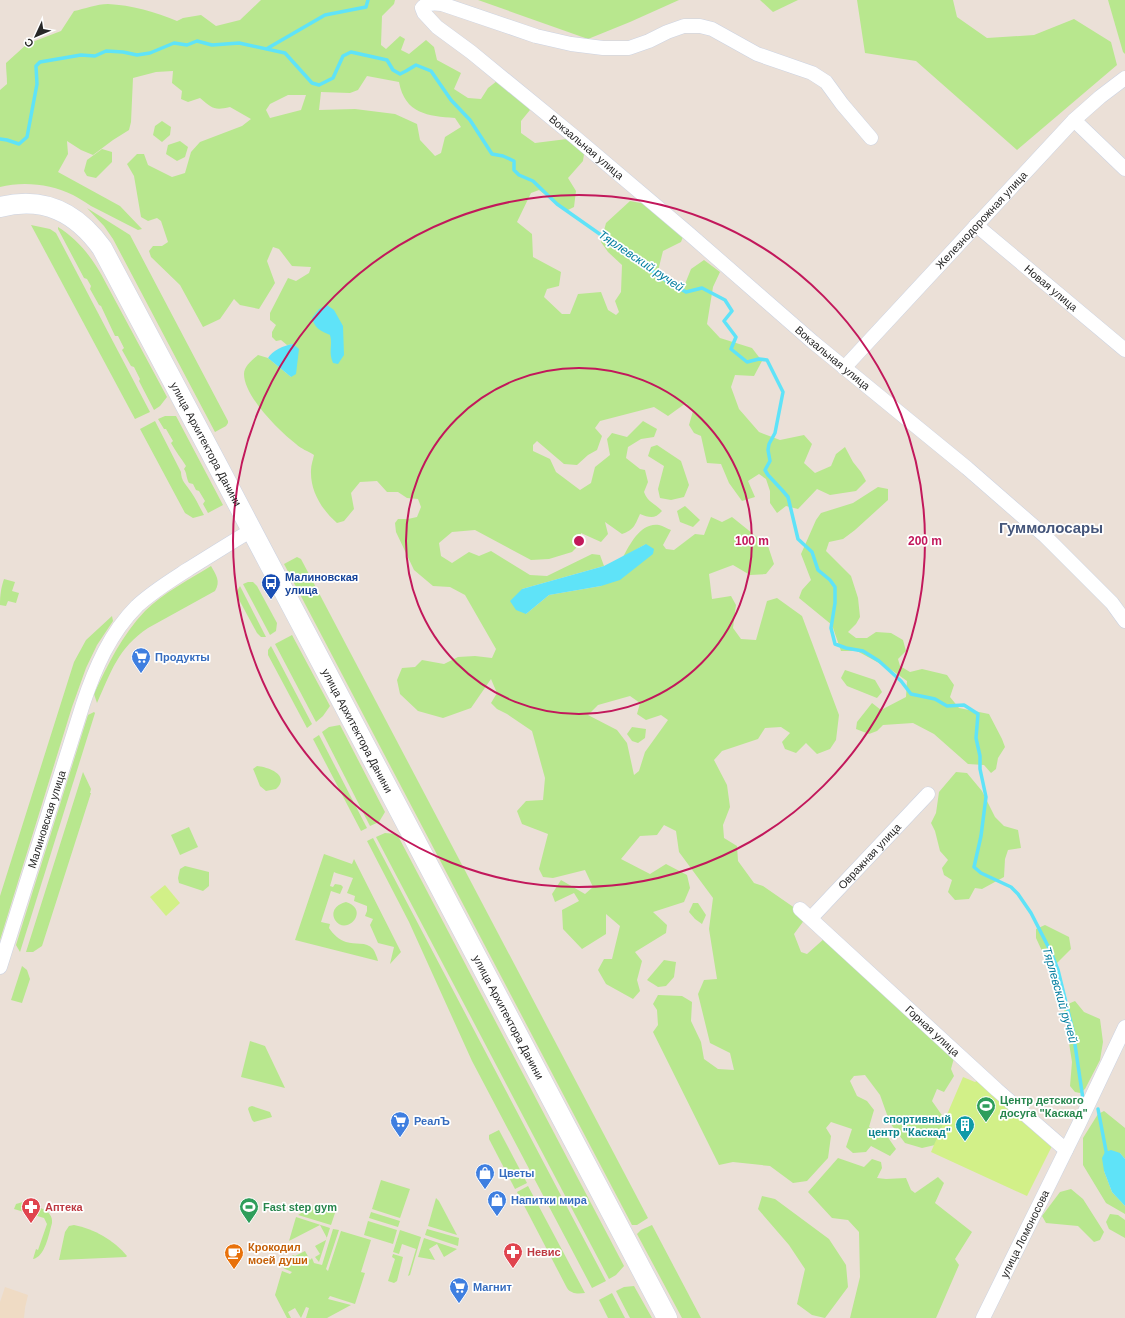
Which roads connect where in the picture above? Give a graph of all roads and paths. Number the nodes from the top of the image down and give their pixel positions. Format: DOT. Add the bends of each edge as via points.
graph roads {
  1 [pos="1125,78"];
  2 [pos="1074,120"];
  3 [pos="872,138"];
  4 [pos="1125,169"];
  5 [pos="0,207"];
  6 [pos="976,226"];
  7 [pos="1125,350"];
  8 [pos="844,368"];
  9 [pos="252,530"];
  10 [pos="1125,621"];
  11 [pos="928,794"];
  12 [pos="800,909"];
  13 [pos="811,918"];
  14 [pos="0,967"];
  15 [pos="1125,1027"];
  16 [pos="1066,1150"];
  17 [pos="666,1318"];
  18 [pos="983,1318"];
  1 -- 2 [label="street, Железнодорожная улица"];
  2 -- 4 [label="street"];
  2 -- 6 [label="street, Железнодорожная улица"];
  3 -- 8 [label="street, Вокзальная улица" via="826,82 812,73 757,54 712,29 684,26 629,48 604,48 536,36 442,4 431,3 422,8 437,27 582,143"];
  5 -- 9 [label="street, улица Архитектора Данини" via="19,203 49,206 78,221 94,237 120,281"];
  6 -- 7 [label="street, Новая улица"];
  6 -- 8 [label="street, Железнодорожная улица"];
  8 -- 10 [label="street, Вокзальная улица" via="967,468 1045,536 1112,603"];
  9 -- 14 [label="street, Малиновская улица" via="153,592 126,619 105,650 94,671 83,704"];
  9 -- 17 [label="street, улица Архитектора Данини"];
  11 -- 13 [label="street, Овражная улица"];
  12 -- 13 [label="street, Горная улица"];
  13 -- 16 [label="street, Горная улица" via="997,1090"];
  15 -- 16 [label="street, улица Ломоносова"];
  16 -- 18 [label="street, улица Ломоносова"];
}
